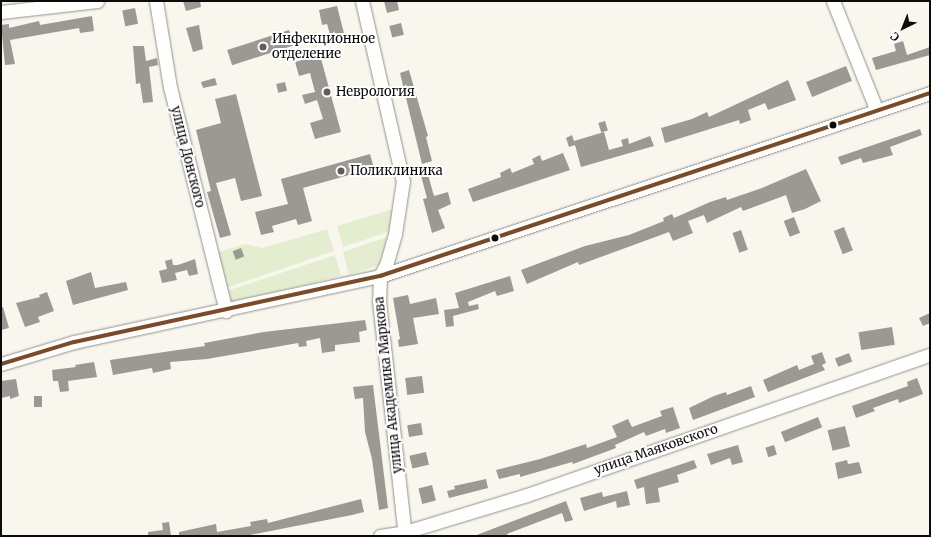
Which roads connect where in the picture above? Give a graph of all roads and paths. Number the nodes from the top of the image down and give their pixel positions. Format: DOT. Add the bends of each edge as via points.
graph roads {
  1 [pos="97,1"];
  2 [pos="156,1"];
  3 [pos="362,1"];
  4 [pos="833,1"];
  5 [pos="1,12"];
  6 [pos="930,93"];
  7 [pos="877,111"];
  8 [pos="380,276"];
  9 [pos="226,311"];
  10 [pos="930,355"];
  11 [pos="1,364"];
  12 [pos="405,534"];
  13 [pos="380,536"];
  1 -- 5 [label="street"];
  2 -- 9 [label="street, улица Донского" via="170,87"];
  3 -- 8 [label="street, улица Академика Маркова" via="402,181 395,234"];
  4 -- 7 [label="street"];
  6 -- 7 [label="street"];
  7 -- 8 [label="street"];
  8 -- 9 [label="street"];
  8 -- 12 [label="street, улица Академика Маркова" via="379,301"];
  9 -- 11 [label="street" via="74,342"];
  10 -- 12 [label="street, улица Маяковского" via="527,495"];
  12 -- 13 [label="street, улица Маяковского"];
}
